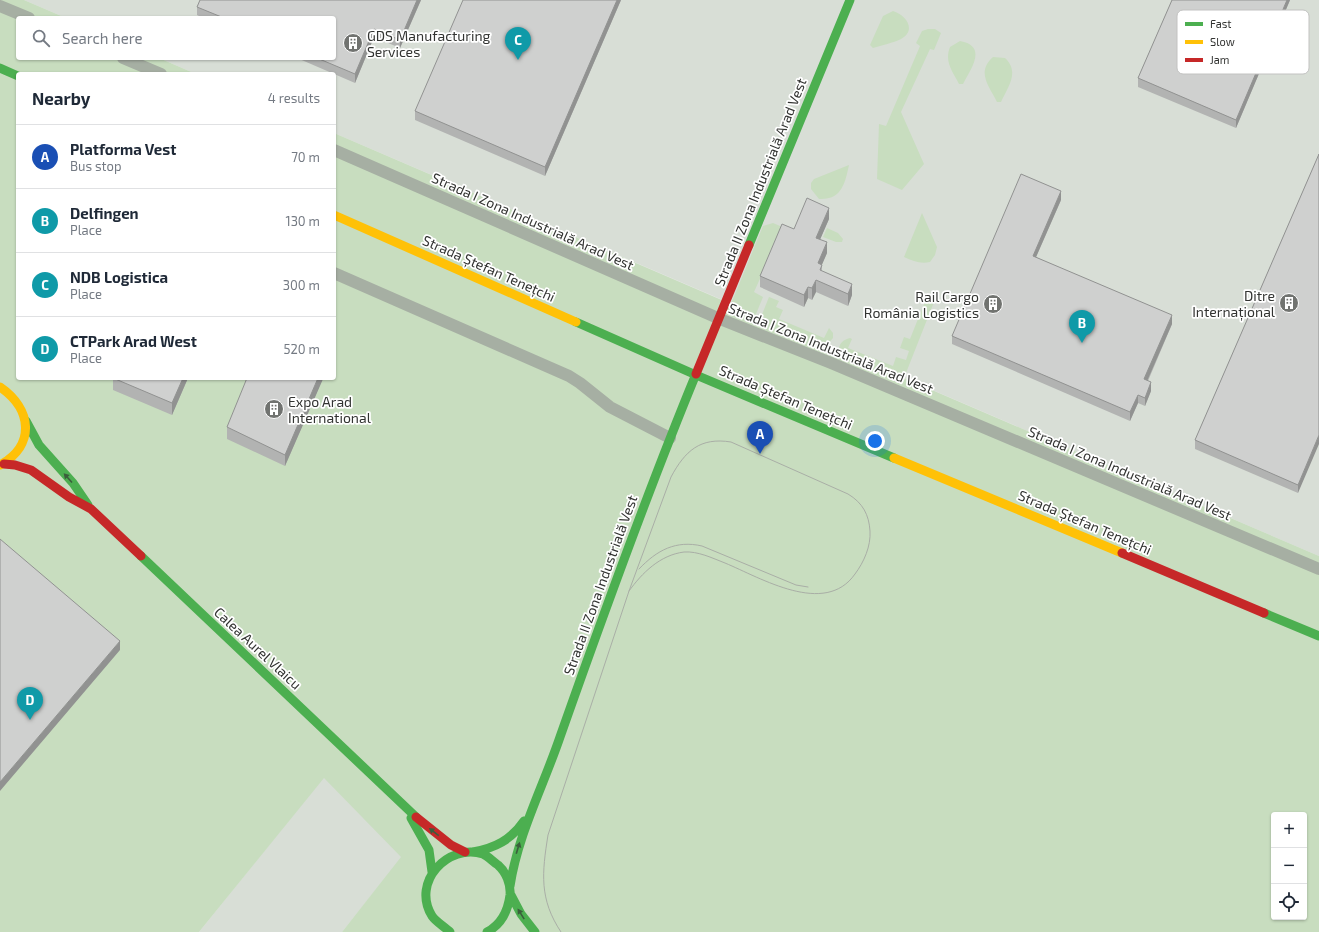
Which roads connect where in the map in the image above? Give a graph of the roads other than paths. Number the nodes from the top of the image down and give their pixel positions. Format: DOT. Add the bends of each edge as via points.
graph roads {
  1 [pos="850,0"];
  2 [pos="0,6"];
  3 [pos="24,16"];
  4 [pos="128,60"];
  5 [pos="0,68"];
  6 [pos="156,72"];
  7 [pos="16,75"];
  8 [pos="336,151"];
  9 [pos="336,216"];
  10 [pos="336,274"];
  11 [pos="720,319"];
  12 [pos="696,375"];
  13 [pos="0,387"];
  14 [pos="26,421"];
  15 [pos="670,438"];
  16 [pos="2,465"];
  17 [pos="91,509"];
  18 [pos="1319,569"];
  19 [pos="1319,636"];
  20 [pos="534,806"];
  21 [pos="405,808"];
  22 [pos="469,852"];
  23 [pos="432,872"];
  24 [pos="510,890"];
  25 [pos="450,932"];
  26 [pos="489,932"];
  27 [pos="535,932"];
  1 -- 11 [label="main road, Strada II Zona Industrială Arad Vest"];
  2 -- 3 [label="street"];
  4 -- 6 [label="street"];
  5 -- 7 [label="main road"];
  8 -- 11 [label="street, Strada I Zona Industrială Arad Vest"];
  9 -- 12 [label="main road, Strada Ștefan Tenețchi"];
  10 -- 15 [label="street" via="569,376 610,407"];
  11 -- 12 [label="main road, Strada II Zona Industrială Arad Vest"];
  11 -- 18 [label="street, Strada I Zona Industrială Arad Vest" via="838,366"];
  12 -- 15 [label="main road, Strada II Zona Industrială Vest"];
  12 -- 19 [label="main road, Strada Ștefan Tenețchi"];
  13 -- 14 [label="main road" via="17,399"];
  14 -- 16 [label="main road" via="21,447 14,457"];
  17 -- 14 [label="main road, one-way" via="35,442"];
  15 -- 20 [label="main road, Strada II Zona Industrială Vest"];
  16 -- 17 [label="main road" via="30,468 44,476 65,495"];
  17 -- 21 [label="main road, Calea Aurel Vlaicu"];
  20 -- 22 [label="main road, Strada II Zona Industrială Vest" via="518,830 506,841 494,848"];
  24 -- 20 [label="main road, Strada II Zona Industrială Vest, one-way" via="514,861"];
  22 -- 21 [label="main road, Calea Aurel Vlaicu, one-way" via="451,844"];
  21 -- 23 [label="main road, Calea Aurel Vlaicu" via="429,850"];
  22 -- 23 [label="main road, Calea Aurel Vlaicu" via="448,857"];
  22 -- 24 [label="main road, Calea Aurel Vlaicu" via="487,856 498,863"];
  23 -- 25 [label="main road, Calea Aurel Vlaicu" via="426,886 426,901 434,919"];
  24 -- 26 [label="main road" via="508,909 500,922"];
  27 -- 24 [label="main road, Calea Aurel Vlaicu, one-way" via="520,914"];
}
